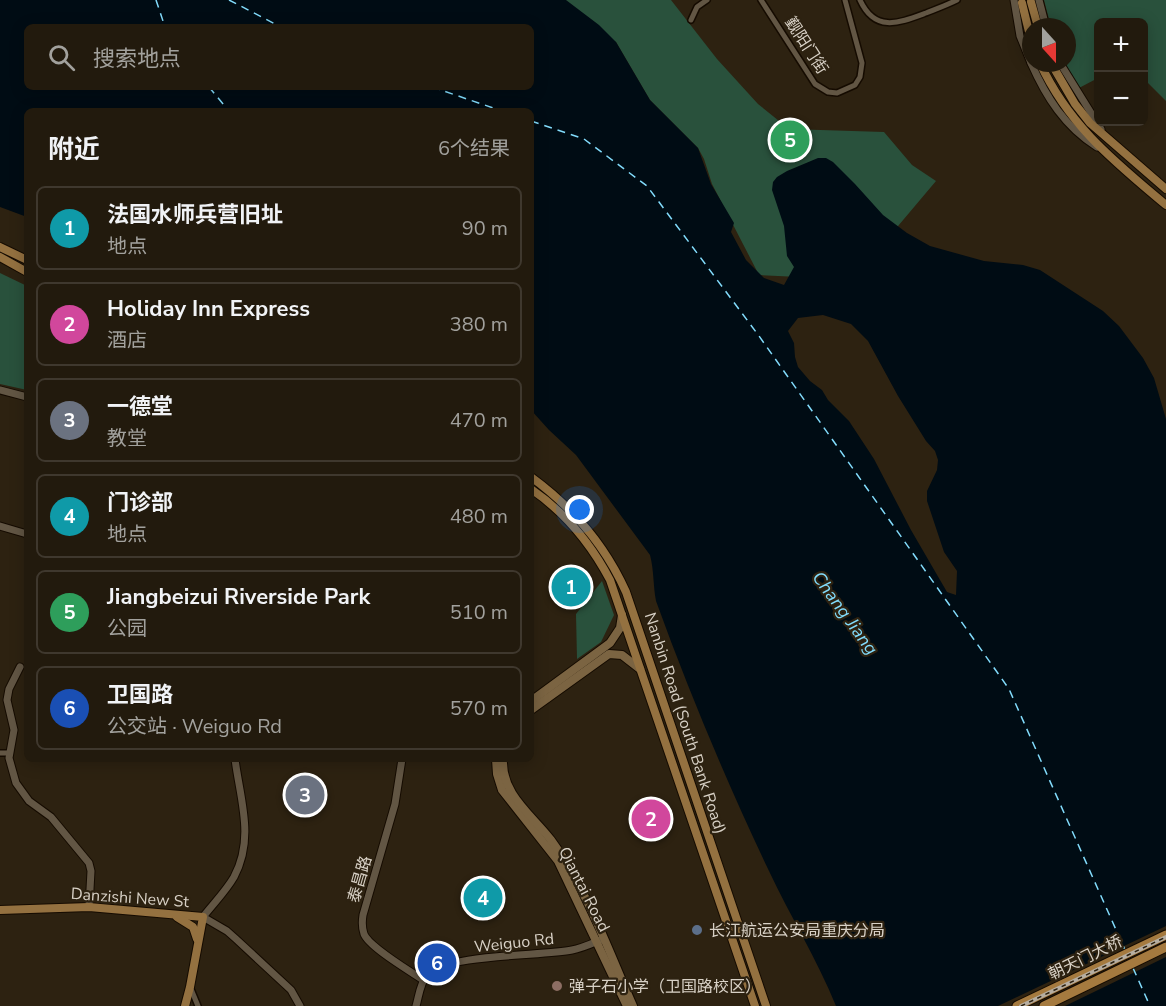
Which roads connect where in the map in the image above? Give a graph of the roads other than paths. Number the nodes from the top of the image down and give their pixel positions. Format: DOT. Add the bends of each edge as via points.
graph roads {
  1 [pos="707,0"];
  2 [pos="761,0"];
  3 [pos="845,0"];
  4 [pos="860,0"];
  5 [pos="957,0"];
  6 [pos="1027,1"];
  7 [pos="1024,18"];
  8 [pos="1029,18"];
  9 [pos="1034,18"];
  10 [pos="1039,18"];
  11 [pos="691,20"];
  12 [pos="1022,26"];
  13 [pos="1022,41"];
  14 [pos="1036,72"];
  15 [pos="1045,72"];
  16 [pos="1056,72"];
  17 [pos="1065,72"];
  18 [pos="1109,141"];
  19 [pos="1101,150"];
  20 [pos="1166,189"];
  21 [pos="1166,205"];
  22 [pos="0,247"];
  23 [pos="0,257"];
  24 [pos="24,259"];
  25 [pos="24,270"];
  26 [pos="0,390"];
  27 [pos="24,396"];
  28 [pos="534,479"];
  29 [pos="534,492"];
  30 [pos="0,526"];
  31 [pos="24,533"];
  32 [pos="622,613"];
  33 [pos="20,667"];
  34 [pos="640,669"];
  35 [pos="534,699"];
  36 [pos="534,708"];
  37 [pos="0,753"];
  38 [pos="8,753"];
  39 [pos="236,762"];
  40 [pos="402,762"];
  41 [pos="496,762"];
  42 [pos="503,762"];
  43 [pos="686,772"];
  44 [pos="678,782"];
  45 [pos="687,809"];
  46 [pos="714,854"];
  47 [pos="89,907"];
  48 [pos="0,910"];
  49 [pos="173,915"];
  50 [pos="203,917"];
  51 [pos="1166,933"];
  52 [pos="600,940"];
  53 [pos="198,943"];
  54 [pos="1166,950"];
  55 [pos="423,980"];
  56 [pos="190,987"];
  57 [pos="185,1006"];
  58 [pos="198,1006"];
  59 [pos="300,1006"];
  60 [pos="416,1006"];
  61 [pos="627,1006"];
  62 [pos="633,1006"];
  63 [pos="755,1006"];
  64 [pos="766,1006"];
  65 [pos="1009,1006"];
  66 [pos="1017,1006"];
  67 [pos="1044,1006"];
  68 [pos="1053,1006"];
  1 -- 11 [label="street"];
  2 -- 3 [label="street, 觐阳门街" via="815,84 837,93 855,85 862,70"];
  4 -- 5 [label="street" via="873,18 892,23"];
  6 -- 7 [label="street"];
  6 -- 8 [label="main road"];
  6 -- 9 [label="main road"];
  6 -- 10 [label="street"];
  12 -- 13 [label="street"];
  14 -- 19 [label="street" via="1060,115 1081,137"];
  15 -- 19 [label="main road" via="1068,111"];
  16 -- 18 [label="main road" via="1082,114"];
  17 -- 18 [label="street"];
  18 -- 20 [label="main road"];
  19 -- 21 [label="main road"];
  22 -- 24 [label="main road"];
  23 -- 25 [label="main road"];
  26 -- 27 [label="street"];
  28 -- 43 [label="main road, Nanbin Road (South Bank Road)" via="588,530 619,576"];
  29 -- 32 [label="main road, Nanbin Road (South Bank Road)" via="571,523 591,548 610,580"];
  30 -- 31 [label="street"];
  32 -- 34 [label="main road, Nanbin Road (South Bank Road)"];
  32 -- 35 [label="main road" via="620,628 610,643"];
  33 -- 38 [label="street" via="7,695 14,730"];
  34 -- 36 [label="main road" via="622,655 609,654"];
  34 -- 44 [label="main road, Nanbin Road (South Bank Road)"];
  37 -- 38 [label="street"];
  38 -- 47 [label="street" via="23,795 51,817 89,863"];
  39 -- 50 [label="street" via="246,820 244,844 233,877"];
  40 -- 55 [label="street, 泰昌路" via="395,804 363,915 363,927 371,944"];
  41 -- 52 [label="main road, Qiantai Road" via="502,790 558,861"];
  42 -- 52 [label="main road, Qiantai Road" via="512,794 550,838 575,878"];
  43 -- 44 [label="main road"];
  43 -- 46 [label="main road, Nanbin Road (South Bank Road)"];
  44 -- 45 [label="main road, Nanbin Road (South Bank Road)"];
  45 -- 46 [label="main road" via="687,802 692,802"];
  45 -- 63 [label="main road, Nanbin Road (South Bank Road)"];
  46 -- 64 [label="main road, Nanbin Road (South Bank Road)"];
  47 -- 48 [label="main road, Danzishi New St"];
  47 -- 49 [label="main road, Danzishi New St"];
  49 -- 50 [label="main road, Danzishi New St"];
  49 -- 53 [label="main road" via="193,927"];
  50 -- 53 [label="main road, Danzishi New St"];
  50 -- 59 [label="street" via="236,939 291,990"];
  51 -- 65 [label="main road"];
  51 -- 66 [label="highway, 朝天门大桥"];
  52 -- 55 [label="street, Weiguo Rd" via="570,950 451,963 434,969"];
  52 -- 61 [label="main road, Qiantai Road"];
  52 -- 62 [label="main road, Qiantai Road"];
  53 -- 56 [label="main road, Danzishi New St"];
  54 -- 67 [label="highway, 朝天门大桥"];
  54 -- 68 [label="main road"];
  55 -- 60 [label="street"];
  56 -- 57 [label="main road, Danzishi New St"];
  56 -- 58 [label="street"];
}
